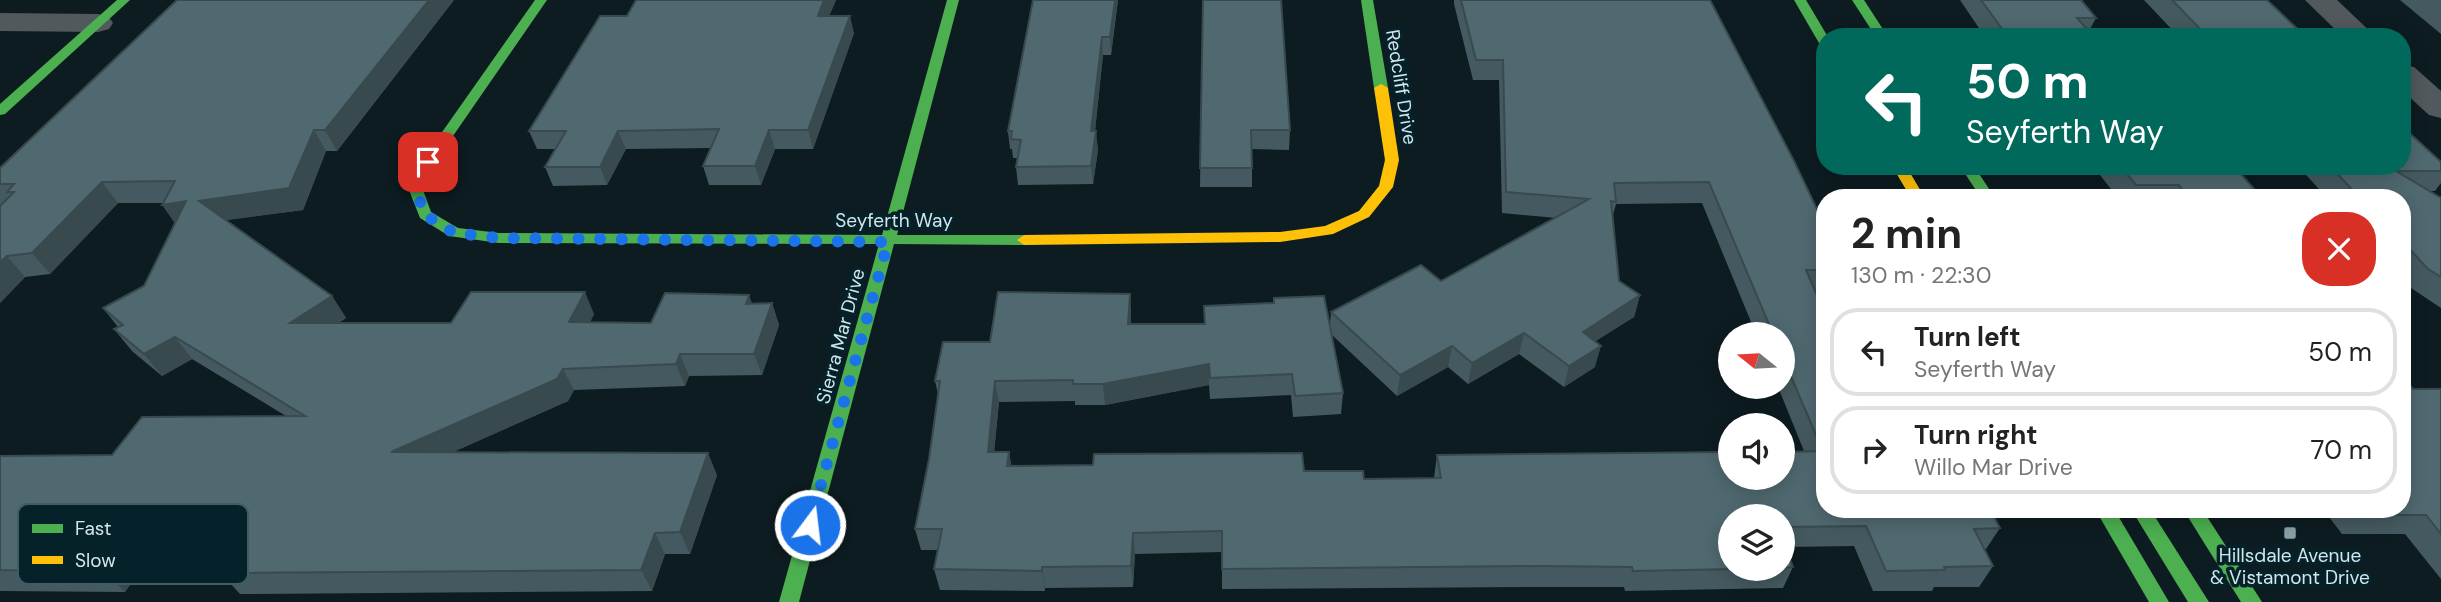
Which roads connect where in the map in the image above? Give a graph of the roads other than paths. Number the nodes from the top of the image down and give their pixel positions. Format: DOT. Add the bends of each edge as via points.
graph roads {
  1 [pos="124,0"];
  2 [pos="541,0"];
  3 [pos="953,0"];
  4 [pos="1367,0"];
  5 [pos="1800,0"];
  6 [pos="1858,0"];
  7 [pos="2320,0"];
  8 [pos="0,22"];
  9 [pos="98,23"];
  10 [pos="1816,28"];
  11 [pos="1876,28"];
  12 [pos="2351,28"];
  13 [pos="2411,81"];
  14 [pos="2441,108"];
  15 [pos="0,111"];
  16 [pos="1364,214"];
  17 [pos="888,242"];
  18 [pos="2109,518"];
  19 [pos="2146,518"];
  20 [pos="2198,518"];
  21 [pos="789,602"];
  22 [pos="2159,602"];
  23 [pos="2199,602"];
  24 [pos="2252,602"];
  1 -- 9 [label="main road"];
  2 -- 17 [label="main road, Seyferth Way" via="428,162 416,190 425,215 454,233 499,238"];
  3 -- 17 [label="main road, Sierra Mar Drive"];
  4 -- 16 [label="main road, Redcliff Drive" via="1392,160 1386,187"];
  5 -- 10 [label="main road"];
  6 -- 11 [label="main road"];
  7 -- 12 [label="street"];
  8 -- 9 [label="street"];
  9 -- 15 [label="main road"];
  13 -- 14 [label="street"];
  16 -- 17 [label="main road, Seyferth Way" via="1328,231 1280,237"];
  17 -- 21 [label="main road, Sierra Mar Drive"];
  18 -- 22 [label="main road"];
  19 -- 23 [label="main road"];
  20 -- 24 [label="main road"];
}
